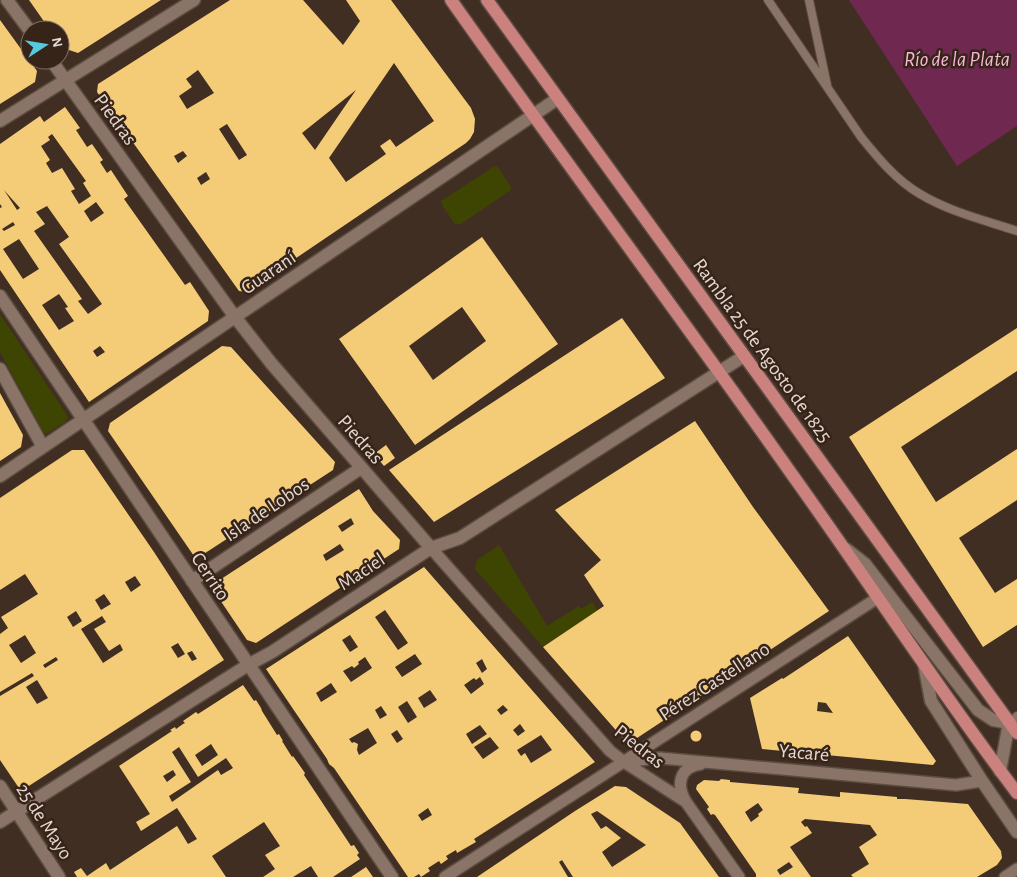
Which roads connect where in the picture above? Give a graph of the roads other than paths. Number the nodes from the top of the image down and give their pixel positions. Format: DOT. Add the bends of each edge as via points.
graph roads {
  1 [pos="7,0"];
  2 [pos="194,0"];
  3 [pos="451,0"];
  4 [pos="486,0"];
  5 [pos="768,0"];
  6 [pos="808,0"];
  7 [pos="22,20"];
  8 [pos="58,70"];
  9 [pos="66,80"];
  10 [pos="828,90"];
  11 [pos="558,99"];
  12 [pos="533,116"];
  13 [pos="0,122"];
  14 [pos="1017,230"];
  15 [pos="0,296"];
  16 [pos="235,317"];
  17 [pos="744,356"];
  18 [pos="0,369"];
  19 [pos="719,372"];
  20 [pos="84,419"];
  21 [pos="43,447"];
  22 [pos="361,468"];
  23 [pos="0,476"];
  24 [pos="431,548"];
  25 [pos="846,549"];
  26 [pos="192,581"];
  27 [pos="879,597"];
  28 [pos="924,662"];
  29 [pos="248,664"];
  30 [pos="1014,724"];
  31 [pos="624,762"];
  32 [pos="710,763"];
  33 [pos="1000,771"];
  34 [pos="982,781"];
  35 [pos="0,786"];
  36 [pos="1017,793"];
  37 [pos="686,802"];
  38 [pos="16,811"];
  39 [pos="0,822"];
  40 [pos="1017,832"];
  41 [pos="1017,869"];
  42 [pos="59,877"];
  43 [pos="392,877"];
  44 [pos="445,877"];
  45 [pos="739,877"];
  46 [pos="1005,877"];
  1 -- 7 [label="street"];
  2 -- 9 [label="street"];
  3 -- 12 [label="main road"];
  4 -- 11 [label="main road, Rambla 25 de Agosto de 1825"];
  5 -- 10 [label="lane"];
  6 -- 10 [label="lane"];
  8 -- 9 [label="street, Piedras"];
  9 -- 13 [label="street"];
  9 -- 16 [label="street, Piedras"];
  10 -- 14 [label="lane" via="878,159 918,193 956,211"];
  11 -- 12 [label="street, Guaraní"];
  11 -- 17 [label="main road, Rambla 25 de Agosto de 1825"];
  12 -- 16 [label="street, Guaraní"];
  12 -- 19 [label="main road"];
  15 -- 20 [label="street, Cerrito"];
  16 -- 20 [label="street, Guaraní"];
  16 -- 22 [label="street, Piedras"];
  17 -- 19 [label="street, Maciel"];
  17 -- 30 [label="main road, Rambla 25 de Agosto de 1825"];
  18 -- 21 [label="street"];
  19 -- 24 [label="street, Maciel" via="460,538"];
  19 -- 25 [label="main road"];
  20 -- 21 [label="street, Guaraní"];
  20 -- 26 [label="street, Cerrito"];
  21 -- 23 [label="street, Guaraní"];
  22 -- 24 [label="street, Piedras"];
  22 -- 26 [label="street, Isla de Lobos"];
  24 -- 29 [label="street, Maciel" via="272,652"];
  24 -- 31 [label="street, Piedras" via="610,751"];
  25 -- 27 [label="main road"];
  25 -- 30 [label="street" via="865,564 978,710 998,722"];
  26 -- 29 [label="street, Cerrito"];
  27 -- 28 [label="main road"];
  27 -- 31 [label="street, Pérez Castellano"];
  28 -- 33 [label="main road"];
  28 -- 34 [label="street" via="932,702"];
  29 -- 38 [label="street, Maciel"];
  29 -- 43 [label="street, Cerrito"];
  30 -- 33 [label="street"];
  31 -- 32 [label="street, Yacaré" via="660,758"];
  31 -- 37 [label="street, Piedras"];
  31 -- 44 [label="street, Pérez Castellano"];
  32 -- 34 [label="street, Yacaré" via="956,785"];
  32 -- 37 [label="street, Piedras" via="693,765 682,776 681,790"];
  33 -- 36 [label="main road"];
  34 -- 40 [label="street"];
  35 -- 38 [label="street, 25 de Mayo"];
  37 -- 45 [label="street, Piedras"];
  38 -- 39 [label="street, Maciel"];
  38 -- 42 [label="street, 25 de Mayo"];
  41 -- 46 [label="street"];
}
